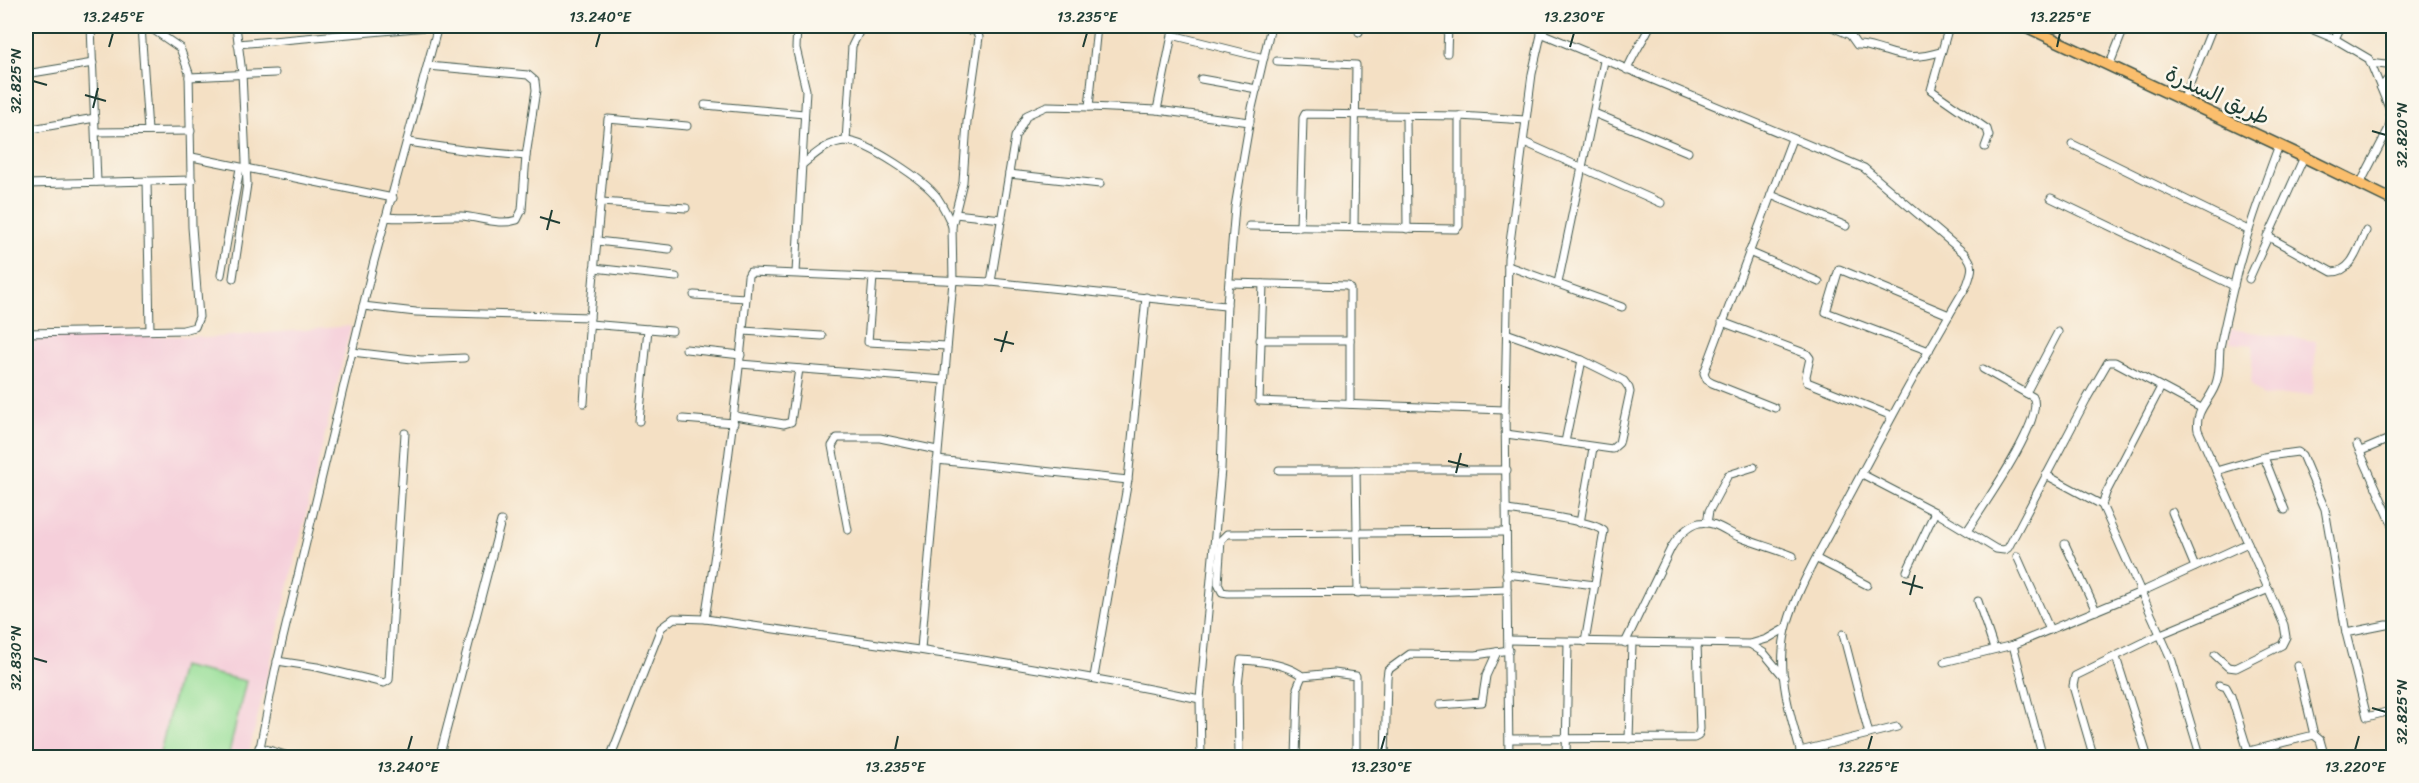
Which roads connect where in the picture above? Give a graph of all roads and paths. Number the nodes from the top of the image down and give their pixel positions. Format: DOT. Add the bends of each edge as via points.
graph roads {
  1 [pos="91,26"];
  2 [pos="141,26"];
  3 [pos="148,26"];
  4 [pos="236,26"];
  5 [pos="438,26"];
  6 [pos="797,26"];
  7 [pos="862,26"];
  8 [pos="945,26"];
  9 [pos="1097,26"];
  10 [pos="1271,26"];
  11 [pos="1448,26"];
  12 [pos="1650,26"];
  13 [pos="1830,26"];
  14 [pos="1949,26"];
  15 [pos="2025,26"];
  16 [pos="2126,26"];
  17 [pos="2212,26"];
  18 [pos="2304,26"];
  19 [pos="2341,26"];
  20 [pos="1542,29"];
  21 [pos="357,30"];
  22 [pos="2335,39"];
  23 [pos="238,44"];
  24 [pos="1940,52"];
  25 [pos="1448,53"];
  26 [pos="1264,58"];
  27 [pos="1277,61"];
  28 [pos="1604,61"];
  29 [pos="93,63"];
  30 [pos="2370,63"];
  31 [pos="428,66"];
  32 [pos="2109,66"];
  33 [pos="2394,69"];
  34 [pos="1627,70"];
  35 [pos="242,73"];
  36 [pos="275,73"];
  37 [pos="26,74"];
  38 [pos="189,77"];
  39 [pos="1201,79"];
  40 [pos="2382,88"];
  41 [pos="1257,89"];
  42 [pos="2183,101"];
  43 [pos="705,105"];
  44 [pos="1089,107"];
  45 [pos="1157,110"];
  46 [pos="1594,113"];
  47 [pos="804,114"];
  48 [pos="1356,115"];
  49 [pos="1406,116"];
  50 [pos="1459,116"];
  51 [pos="95,118"];
  52 [pos="1526,120"];
  53 [pos="1250,122"];
  54 [pos="687,126"];
  55 [pos="26,130"];
  56 [pos="148,131"];
  57 [pos="191,131"];
  58 [pos="96,132"];
  59 [pos="1792,139"];
  60 [pos="846,141"];
  61 [pos="408,142"];
  62 [pos="1524,142"];
  63 [pos="2072,144"];
  64 [pos="2279,145"];
  65 [pos="1985,147"];
  66 [pos="1688,152"];
  67 [pos="526,156"];
  68 [pos="192,157"];
  69 [pos="2304,157"];
  70 [pos="802,165"];
  71 [pos="1583,167"];
  72 [pos="242,169"];
  73 [pos="1009,174"];
  74 [pos="192,180"];
  75 [pos="147,181"];
  76 [pos="97,182"];
  77 [pos="26,184"];
  78 [pos="1100,184"];
  79 [pos="2360,184"];
  80 [pos="1771,195"];
  81 [pos="393,198"];
  82 [pos="2050,198"];
  83 [pos="2394,201"];
  84 [pos="601,202"];
  85 [pos="1660,203"];
  86 [pos="686,208"];
  87 [pos="955,214"];
  88 [pos="386,217"];
  89 [pos="1002,219"];
  90 [pos="952,226"];
  91 [pos="1249,226"];
  92 [pos="1846,226"];
  93 [pos="1300,227"];
  94 [pos="1354,227"];
  95 [pos="1407,229"];
  96 [pos="2248,230"];
  97 [pos="2366,231"];
  98 [pos="2267,236"];
  99 [pos="597,241"];
  100 [pos="669,249"];
  101 [pos="1749,252"];
  102 [pos="1508,266"];
  103 [pos="594,268"];
  104 [pos="796,273"];
  105 [pos="221,275"];
  106 [pos="676,277"];
  107 [pos="873,277"];
  108 [pos="233,278"];
  109 [pos="2249,279"];
  110 [pos="953,281"];
  111 [pos="991,282"];
  112 [pos="1819,282"];
  113 [pos="1230,283"];
  114 [pos="1558,283"];
  115 [pos="1263,284"];
  116 [pos="2234,286"];
  117 [pos="694,294"];
  118 [pos="1146,297"];
  119 [pos="746,298"];
  120 [pos="1227,304"];
  121 [pos="363,306"];
  122 [pos="1622,307"];
  123 [pos="1949,315"];
  124 [pos="590,321"];
  125 [pos="1722,322"];
  126 [pos="648,329"];
  127 [pos="150,330"];
  128 [pos="672,331"];
  129 [pos="743,331"];
  130 [pos="2058,332"];
  131 [pos="26,333"];
  132 [pos="1506,333"];
  133 [pos="822,336"];
  134 [pos="1260,339"];
  135 [pos="1350,340"];
  136 [pos="947,346"];
  137 [pos="686,349"];
  138 [pos="1929,351"];
  139 [pos="352,352"];
  140 [pos="741,355"];
  141 [pos="464,358"];
  142 [pos="1582,360"];
  143 [pos="740,364"];
  144 [pos="799,369"];
  145 [pos="1983,369"];
  146 [pos="944,380"];
  147 [pos="2161,387"];
  148 [pos="2026,393"];
  149 [pos="584,403"];
  150 [pos="1350,404"];
  151 [pos="1776,408"];
  152 [pos="2201,408"];
  153 [pos="1505,410"];
  154 [pos="1892,416"];
  155 [pos="683,419"];
  156 [pos="734,419"];
  157 [pos="639,421"];
  158 [pos="405,433"];
  159 [pos="1506,434"];
  160 [pos="2394,437"];
  161 [pos="1565,442"];
  162 [pos="1593,448"];
  163 [pos="937,450"];
  164 [pos="2264,457"];
  165 [pos="937,460"];
  166 [pos="1754,467"];
  167 [pos="1279,470"];
  168 [pos="1356,470"];
  169 [pos="1507,470"];
  170 [pos="2216,471"];
  171 [pos="1862,474"];
  172 [pos="2046,475"];
  173 [pos="1128,480"];
  174 [pos="2102,506"];
  175 [pos="1507,510"];
  176 [pos="2285,510"];
  177 [pos="1935,512"];
  178 [pos="2172,513"];
  179 [pos="501,521"];
  180 [pos="1580,523"];
  181 [pos="1707,523"];
  182 [pos="2394,528"];
  183 [pos="848,530"];
  184 [pos="1967,531"];
  185 [pos="1358,532"];
  186 [pos="1506,532"];
  187 [pos="2248,543"];
  188 [pos="2065,544"];
  189 [pos="1793,556"];
  190 [pos="2017,556"];
  191 [pos="1817,559"];
  192 [pos="2195,567"];
  193 [pos="1907,571"];
  194 [pos="1506,574"];
  195 [pos="1594,585"];
  196 [pos="1868,585"];
  197 [pos="1507,589"];
  198 [pos="2269,589"];
  199 [pos="2141,592"];
  200 [pos="1358,593"];
  201 [pos="1978,601"];
  202 [pos="2096,611"];
  203 [pos="705,619"];
  204 [pos="1786,628"];
  205 [pos="2394,629"];
  206 [pos="2050,630"];
  207 [pos="2346,633"];
  208 [pos="1843,634"];
  209 [pos="2161,634"];
  210 [pos="1509,640"];
  211 [pos="1568,642"];
  212 [pos="1585,642"];
  213 [pos="1628,643"];
  214 [pos="1697,644"];
  215 [pos="1750,644"];
  216 [pos="2013,645"];
  217 [pos="921,649"];
  218 [pos="1994,649"];
  219 [pos="1509,650"];
  220 [pos="1497,651"];
  221 [pos="2215,655"];
  222 [pos="2116,657"];
  223 [pos="278,661"];
  224 [pos="1944,662"];
  225 [pos="2298,666"];
  226 [pos="1302,676"];
  227 [pos="1094,677"];
  228 [pos="1784,677"];
  229 [pos="2219,685"];
  230 [pos="1200,699"];
  231 [pos="1439,705"];
  232 [pos="2394,711"];
  233 [pos="1897,727"];
  234 [pos="1869,734"];
  235 [pos="2314,735"];
  236 [pos="1510,739"];
  237 [pos="1566,739"];
  238 [pos="1629,739"];
  239 [pos="259,747"];
  240 [pos="2248,751"];
  241 [pos="1801,754"];
  242 [pos="258,758"];
  243 [pos="295,758"];
  244 [pos="439,758"];
  245 [pos="610,758"];
  246 [pos="1201,758"];
  247 [pos="1239,758"];
  248 [pos="1296,758"];
  249 [pos="1356,758"];
  250 [pos="1386,758"];
  251 [pos="1509,758"];
  252 [pos="1566,758"];
  253 [pos="2043,758"];
  254 [pos="2094,758"];
  255 [pos="2148,758"];
  256 [pos="2201,758"];
  257 [pos="2221,758"];
  258 [pos="2325,758"];
  1 -- 29 [label="street"];
  2 -- 56 [label="street"];
  3 -- 38 [label="street" via="180,48"];
  4 -- 23 [label="street"];
  5 -- 21 [label="street"];
  5 -- 31 [label="street"];
  6 -- 47 [label="street" via="796,48 806,90"];
  7 -- 60 [label="street" via="852,46"];
  8 -- 87 [label="street" via="976,31 979,37 963,182"];
  9 -- 44 [label="street"];
  10 -- 26 [label="street"];
  11 -- 25 [label="street"];
  12 -- 34 [label="street"];
  13 -- 24 [label="street" via="1850,35 1857,45 1900,56"];
  14 -- 24 [label="street"];
  15 -- 32 [label="main road, طريق السدرة"];
  16 -- 32 [label="street"];
  17 -- 42 [label="street"];
  18 -- 22 [label="street"];
  19 -- 22 [label="street"];
  20 -- 28 [label="street"];
  20 -- 52 [label="street"];
  21 -- 23 [label="street"];
  22 -- 30 [label="street" via="2361,53"];
  23 -- 35 [label="street"];
  24 -- 65 [label="street" via="1930,90 1987,129"];
  26 -- 41 [label="street"];
  26 -- 45 [label="street" via="1172,35"];
  27 -- 48 [label="street" via="1356,65"];
  28 -- 34 [label="street"];
  28 -- 46 [label="street"];
  29 -- 37 [label="street"];
  29 -- 51 [label="street"];
  30 -- 33 [label="street"];
  30 -- 40 [label="street"];
  31 -- 61 [label="street"];
  31 -- 67 [label="street" via="532,78 536,90"];
  32 -- 42 [label="main road, طريق السدرة"];
  33 -- 40 [label="street"];
  34 -- 59 [label="street"];
  35 -- 36 [label="street"];
  35 -- 38 [label="street"];
  35 -- 72 [label="street"];
  38 -- 57 [label="street"];
  39 -- 41 [label="street"];
  40 -- 79 [label="street" via="2391,122"];
  41 -- 53 [label="street"];
  42 -- 64 [label="main road, طريق السدرة"];
  43 -- 47 [label="street"];
  44 -- 45 [label="street"];
  44 -- 73 [label="street" via="1047,106 1025,116 1015,137"];
  45 -- 53 [label="street"];
  46 -- 66 [label="street"];
  46 -- 71 [label="street"];
  47 -- 70 [label="street"];
  48 -- 49 [label="street"];
  48 -- 93 [label="street" via="1304,116"];
  48 -- 94 [label="street"];
  49 -- 50 [label="street"];
  49 -- 95 [label="street"];
  50 -- 52 [label="street"];
  50 -- 95 [label="street" via="1458,228"];
  51 -- 55 [label="street"];
  51 -- 58 [label="street"];
  52 -- 62 [label="street"];
  53 -- 113 [label="street" via="1236,193"];
  54 -- 84 [label="street" via="609,118"];
  56 -- 57 [label="street"];
  56 -- 58 [label="street"];
  57 -- 68 [label="street"];
  58 -- 76 [label="street"];
  59 -- 80 [label="street"];
  59 -- 123 [label="street" via="1869,171 1965,254 1973,270"];
  60 -- 70 [label="street" via="824,147"];
  60 -- 90 [label="street" via="864,146 925,183"];
  61 -- 67 [label="street"];
  61 -- 81 [label="street"];
  62 -- 71 [label="street"];
  62 -- 102 [label="street"];
  63 -- 96 [label="street"];
  64 -- 69 [label="main road, طريق السدرة"];
  64 -- 96 [label="street"];
  67 -- 88 [label="street" via="522,210 514,221 461,216"];
  68 -- 72 [label="street"];
  68 -- 74 [label="street"];
  69 -- 79 [label="main road, طريق السدرة"];
  69 -- 98 [label="street"];
  70 -- 104 [label="street"];
  71 -- 85 [label="street"];
  71 -- 114 [label="street"];
  72 -- 81 [label="street"];
  72 -- 105 [label="street"];
  72 -- 108 [label="street" via="247,184"];
  73 -- 78 [label="street"];
  73 -- 89 [label="street"];
  74 -- 75 [label="street"];
  74 -- 127 [label="street" via="199,317 195,327"];
  75 -- 76 [label="street"];
  75 -- 127 [label="street"];
  76 -- 77 [label="street"];
  79 -- 83 [label="main road, طريق السدرة"];
  80 -- 92 [label="street"];
  80 -- 101 [label="street"];
  81 -- 88 [label="street"];
  82 -- 116 [label="street"];
  84 -- 86 [label="street"];
  84 -- 99 [label="street"];
  87 -- 89 [label="street"];
  87 -- 90 [label="street"];
  88 -- 121 [label="street"];
  89 -- 111 [label="street"];
  90 -- 110 [label="street"];
  91 -- 93 [label="street"];
  93 -- 94 [label="street"];
  94 -- 95 [label="street"];
  96 -- 116 [label="street"];
  97 -- 98 [label="street" via="2349,267 2338,272"];
  98 -- 109 [label="street"];
  99 -- 100 [label="street"];
  99 -- 103 [label="street"];
  101 -- 112 [label="street"];
  101 -- 125 [label="street"];
  102 -- 114 [label="street"];
  102 -- 132 [label="street"];
  103 -- 106 [label="street"];
  103 -- 124 [label="street"];
  104 -- 107 [label="street"];
  104 -- 119 [label="street" via="750,272"];
  107 -- 110 [label="street"];
  107 -- 136 [label="street" via="868,342"];
  110 -- 111 [label="street"];
  110 -- 136 [label="street"];
  111 -- 118 [label="street"];
  113 -- 115 [label="street"];
  113 -- 120 [label="street"];
  114 -- 122 [label="street"];
  115 -- 134 [label="street"];
  115 -- 135 [label="street" via="1348,286"];
  116 -- 152 [label="street" via="2217,382"];
  117 -- 119 [label="street"];
  118 -- 120 [label="street"];
  118 -- 173 [label="street"];
  119 -- 129 [label="street"];
  120 -- 230 [label="street" via="1221,469"];
  121 -- 124 [label="street"];
  121 -- 139 [label="street"];
  123 -- 138 [label="street"];
  123 -- 138 [label="street" via="1839,269 1826,312"];
  124 -- 126 [label="street"];
  124 -- 149 [label="street"];
  125 -- 151 [label="street" via="1705,378"];
  125 -- 154 [label="street" via="1807,354 1808,382"];
  126 -- 128 [label="street"];
  126 -- 157 [label="street"];
  127 -- 131 [label="street"];
  129 -- 133 [label="street"];
  129 -- 140 [label="street"];
  130 -- 148 [label="street"];
  132 -- 142 [label="street"];
  132 -- 153 [label="street"];
  134 -- 135 [label="street"];
  134 -- 150 [label="street" via="1259,401"];
  135 -- 150 [label="street"];
  136 -- 146 [label="street"];
  137 -- 140 [label="street"];
  138 -- 154 [label="street"];
  139 -- 141 [label="street" via="421,360"];
  139 -- 223 [label="street"];
  140 -- 143 [label="street"];
  142 -- 161 [label="street"];
  142 -- 162 [label="street" via="1620,379 1629,388 1617,446"];
  143 -- 144 [label="street"];
  143 -- 156 [label="street"];
  144 -- 146 [label="street"];
  144 -- 156 [label="street" via="791,422"];
  145 -- 148 [label="street"];
  146 -- 163 [label="street"];
  147 -- 152 [label="street"];
  147 -- 172 [label="street" via="2108,362"];
  147 -- 174 [label="street"];
  148 -- 184 [label="street" via="2036,402 2030,428"];
  150 -- 153 [label="street"];
  152 -- 170 [label="street" via="2198,430"];
  153 -- 159 [label="street"];
  154 -- 171 [label="street"];
  155 -- 156 [label="street"];
  156 -- 203 [label="street"];
  158 -- 223 [label="street" via="388,680 384,683"];
  159 -- 161 [label="street"];
  159 -- 169 [label="street"];
  160 -- 182 [label="street" via="2359,448"];
  161 -- 162 [label="street"];
  162 -- 180 [label="street"];
  163 -- 165 [label="street"];
  163 -- 183 [label="street" via="880,438 834,440"];
  164 -- 170 [label="street"];
  164 -- 176 [label="street"];
  164 -- 207 [label="street" via="2298,452 2303,458 2325,510"];
  165 -- 173 [label="street"];
  165 -- 217 [label="street"];
  166 -- 181 [label="street" via="1728,475 1708,511"];
  167 -- 168 [label="street"];
  168 -- 169 [label="street"];
  168 -- 185 [label="street"];
  169 -- 175 [label="street"];
  170 -- 187 [label="street"];
  171 -- 177 [label="street"];
  171 -- 191 [label="street"];
  172 -- 174 [label="street"];
  172 -- 184 [label="street" via="2008,548 1996,549"];
  173 -- 227 [label="street"];
  174 -- 199 [label="street"];
  175 -- 180 [label="street"];
  175 -- 186 [label="street"];
  177 -- 184 [label="street"];
  177 -- 193 [label="street"];
  178 -- 192 [label="street"];
  179 -- 244 [label="street"];
  180 -- 195 [label="street" via="1604,531"];
  181 -- 189 [label="street"];
  181 -- 213 [label="street" via="1692,526 1675,542"];
  185 -- 186 [label="street"];
  185 -- 200 [label="street"];
  185 -- 200 [label="street" via="1224,535 1218,584 1222,592 1228,593"];
  186 -- 194 [label="street"];
  187 -- 192 [label="street"];
  187 -- 198 [label="street"];
  188 -- 202 [label="street"];
  190 -- 206 [label="street"];
  191 -- 196 [label="street"];
  191 -- 204 [label="street"];
  192 -- 199 [label="street"];
  194 -- 195 [label="street"];
  194 -- 197 [label="street"];
  195 -- 212 [label="street"];
  197 -- 200 [label="street"];
  197 -- 210 [label="street"];
  198 -- 209 [label="street"];
  198 -- 221 [label="street" via="2286,633 2282,645 2236,668 2228,667"];
  199 -- 202 [label="street"];
  199 -- 209 [label="street"];
  201 -- 218 [label="street"];
  202 -- 206 [label="street"];
  203 -- 217 [label="street"];
  203 -- 245 [label="street" via="674,618 663,625"];
  204 -- 215 [label="street"];
  204 -- 228 [label="street"];
  205 -- 207 [label="street" via="2386,625"];
  206 -- 216 [label="street"];
  207 -- 232 [label="street" via="2367,717"];
  208 -- 234 [label="street"];
  209 -- 222 [label="street"];
  209 -- 256 [label="street"];
  210 -- 211 [label="street"];
  210 -- 219 [label="street"];
  211 -- 212 [label="street"];
  211 -- 237 [label="street"];
  212 -- 213 [label="street"];
  213 -- 214 [label="street"];
  213 -- 238 [label="street"];
  214 -- 215 [label="street"];
  214 -- 238 [label="street" via="1698,736"];
  215 -- 228 [label="street" via="1764,653"];
  216 -- 218 [label="street"];
  216 -- 253 [label="street"];
  217 -- 227 [label="street"];
  218 -- 224 [label="street"];
  219 -- 220 [label="street"];
  219 -- 236 [label="street"];
  220 -- 231 [label="street" via="1486,676 1482,702"];
  220 -- 250 [label="street" via="1476,655 1410,654 1391,668 1387,678"];
  222 -- 254 [label="street" via="2073,679"];
  222 -- 255 [label="street"];
  223 -- 239 [label="street"];
  225 -- 235 [label="street"];
  226 -- 247 [label="street" via="1280,666 1241,660"];
  226 -- 248 [label="street" via="1297,688"];
  226 -- 249 [label="street" via="1356,676"];
  227 -- 230 [label="street"];
  228 -- 241 [label="street"];
  229 -- 240 [label="street" via="2226,687 2231,696"];
  230 -- 246 [label="street"];
  233 -- 234 [label="street"];
  234 -- 241 [label="street"];
  235 -- 240 [label="street"];
  235 -- 258 [label="street" via="2320,740"];
  236 -- 237 [label="street"];
  236 -- 251 [label="street"];
  237 -- 238 [label="street"];
  237 -- 252 [label="street"];
  239 -- 242 [label="street"];
  239 -- 243 [label="street"];
  240 -- 257 [label="street"];
}
